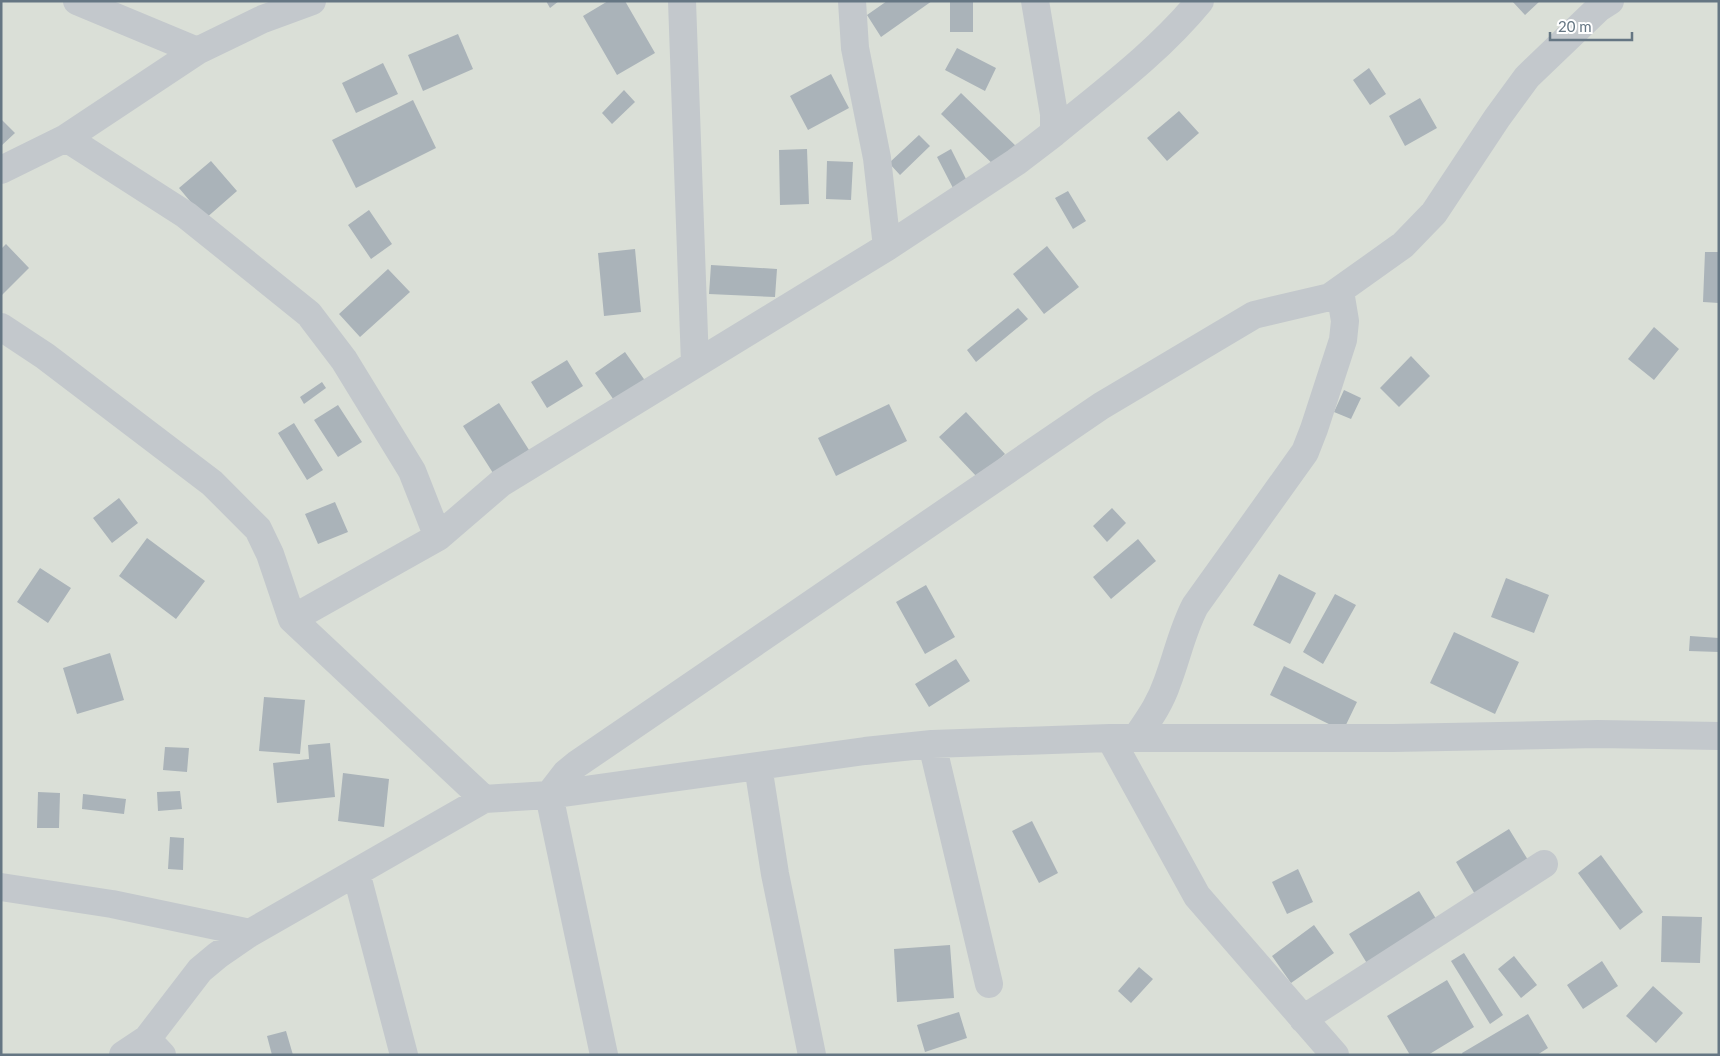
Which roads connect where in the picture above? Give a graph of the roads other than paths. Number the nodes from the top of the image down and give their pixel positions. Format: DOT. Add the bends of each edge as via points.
graph roads {
  1 [pos="77,1"];
  2 [pos="312,1"];
  3 [pos="682,1"];
  4 [pos="852,1"];
  5 [pos="1035,1"];
  6 [pos="1200,1"];
  7 [pos="1610,1"];
  8 [pos="197,51"];
  9 [pos="1054,133"];
  10 [pos="66,138"];
  11 [pos="1,170"];
  12 [pos="887,247"];
  13 [pos="1330,297"];
  14 [pos="1,326"];
  15 [pos="695,364"];
  16 [pos="438,538"];
  17 [pos="292,618"];
  18 [pos="1719,736"];
  19 [pos="1110,738"];
  20 [pos="1136,738"];
  21 [pos="932,744"];
  22 [pos="758,766"];
  23 [pos="549,795"];
  24 [pos="484,799"];
  25 [pos="1544,864"];
  26 [pos="356,872"];
  27 [pos="1,887"];
  28 [pos="250,933"];
  29 [pos="989,984"];
  30 [pos="1303,1018"];
  31 [pos="150,1050"];
  32 [pos="124,1055"];
  33 [pos="404,1055"];
  34 [pos="604,1055"];
  35 [pos="812,1055"];
  36 [pos="1335,1055"];
  1 -- 8 [label="street"];
  2 -- 8 [label="street" via="264,19"];
  3 -- 15 [label="street"];
  4 -- 12 [label="street" via="855,48 877,158"];
  5 -- 9 [label="street" via="1054,114"];
  6 -- 9 [label="street" via="1148,56"];
  7 -- 13 [label="street" via="1527,77 1434,214 1403,245"];
  8 -- 10 [label="street"];
  9 -- 12 [label="street" via="1016,162"];
  10 -- 11 [label="street"];
  10 -- 16 [label="street" via="186,215 309,314 344,360 412,471"];
  12 -- 15 [label="street"];
  13 -- 20 [label="street" via="1341,297 1342,340 1305,452 1195,606 1185,625 1161,699"];
  13 -- 23 [label="street" via="1254,315 1101,406 576,764"];
  14 -- 17 [label="street" via="212,483 258,529"];
  15 -- 16 [label="street" via="501,483"];
  16 -- 17 [label="street"];
  17 -- 24 [label="street"];
  18 -- 20 [label="street"];
  19 -- 20 [label="street"];
  19 -- 21 [label="street"];
  19 -- 30 [label="street" via="1197,896"];
  21 -- 22 [label="street"];
  21 -- 29 [label="street"];
  22 -- 23 [label="street"];
  22 -- 35 [label="street" via="775,874"];
  23 -- 24 [label="street"];
  23 -- 34 [label="street"];
  24 -- 26 [label="street"];
  25 -- 30 [label="street"];
  26 -- 28 [label="street"];
  26 -- 33 [label="street"];
  27 -- 28 [label="street" via="112,904"];
  28 -- 31 [label="street" via="200,970"];
  30 -- 36 [label="street"];
  31 -- 32 [label="street"];
}
